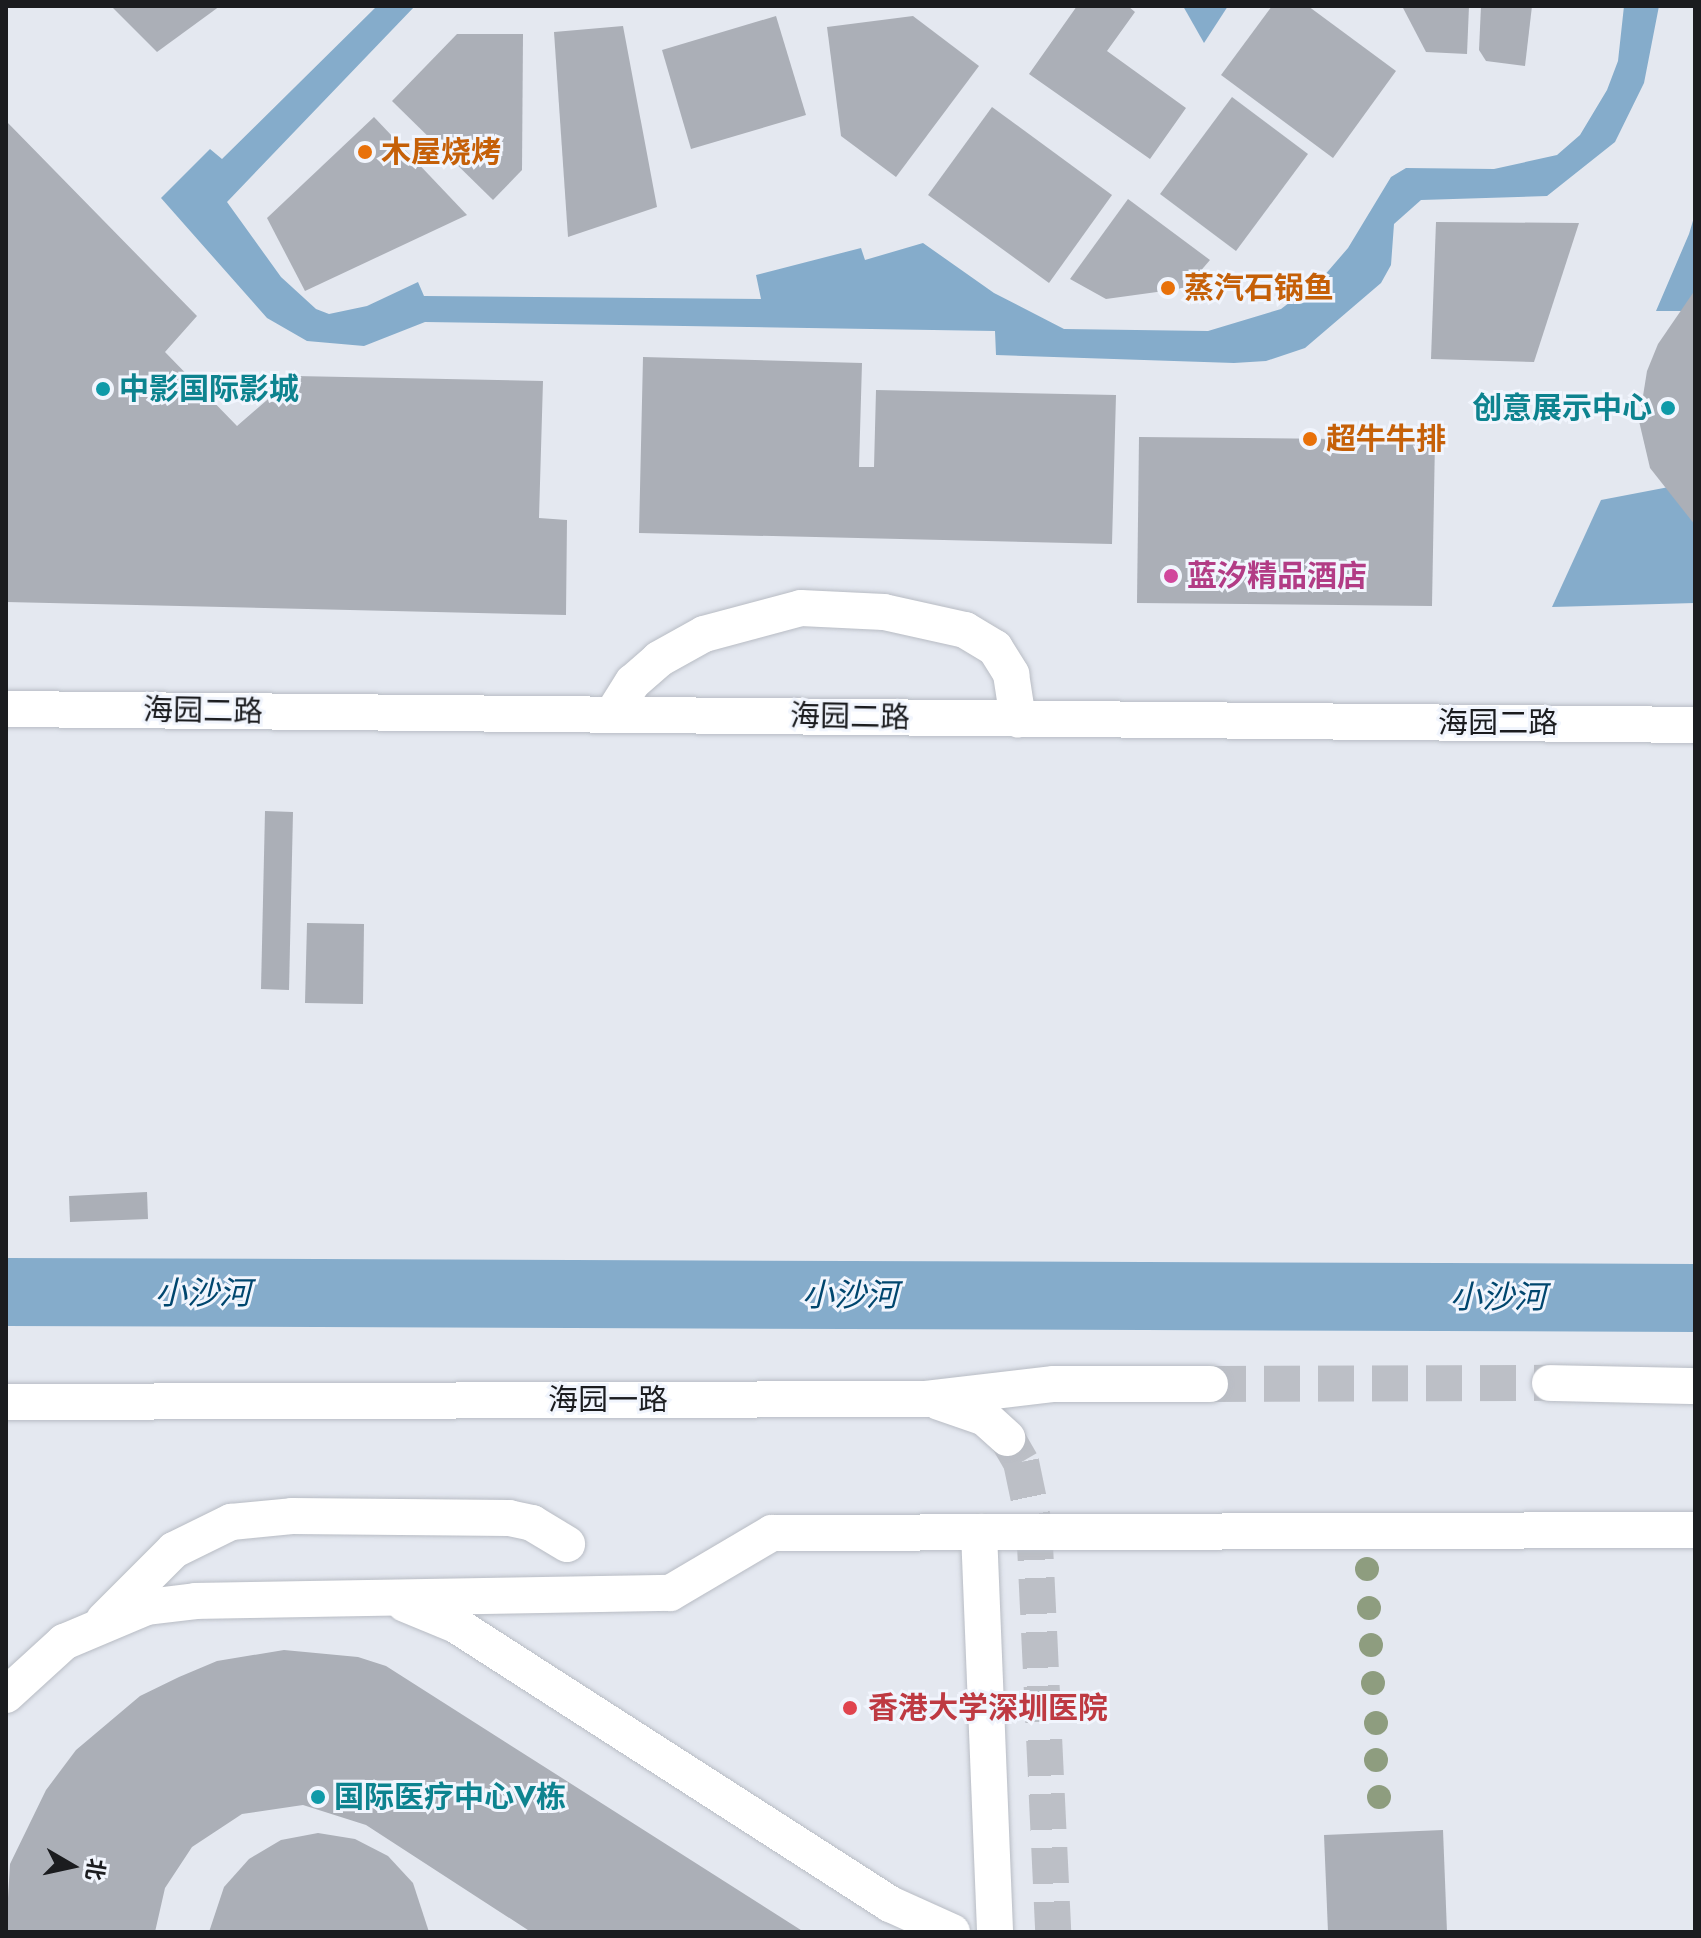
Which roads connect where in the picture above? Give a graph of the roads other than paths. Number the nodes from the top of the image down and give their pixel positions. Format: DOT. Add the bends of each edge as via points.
graph roads {
  1 [pos="6,709"];
  2 [pos="612,715"];
  3 [pos="1018,719"];
  4 [pos="1695,725"];
  5 [pos="1550,1383"];
  6 [pos="1210,1384"];
  7 [pos="1695,1386"];
  8 [pos="926,1399"];
  9 [pos="6,1402"];
  10 [pos="1007,1438"];
  11 [pos="1695,1530"];
  12 [pos="979,1532"];
  13 [pos="567,1544"];
  14 [pos="368,1600"];
  15 [pos="103,1622"];
  16 [pos="6,1695"];
  17 [pos="952,1932"];
  18 [pos="995,1932"];
  1 -- 2 [label="street, 海园二路"];
  2 -- 3 [label="street, 海园二路"];
  2 -- 3 [label="street" via="633,682 659,659 704,634 801,608 884,612 965,630 995,648 1011,674"];
  3 -- 4 [label="street, 海园二路"];
  5 -- 7 [label="street"];
  6 -- 8 [label="street, 海园一路" via="1054,1384"];
  8 -- 9 [label="street, 海园一路"];
  8 -- 10 [label="street" via="985,1418"];
  11 -- 12 [label="street"];
  12 -- 14 [label="street" via="772,1533 670,1593"];
  12 -- 18 [label="street"];
  13 -- 15 [label="street" via="532,1523 509,1518 292,1516 231,1522 174,1550"];
  14 -- 15 [label="street" via="196,1601 147,1607"];
  14 -- 17 [label="street" via="406,1604 456,1625 890,1904"];
  15 -- 16 [label="street" via="64,1642"];
}
